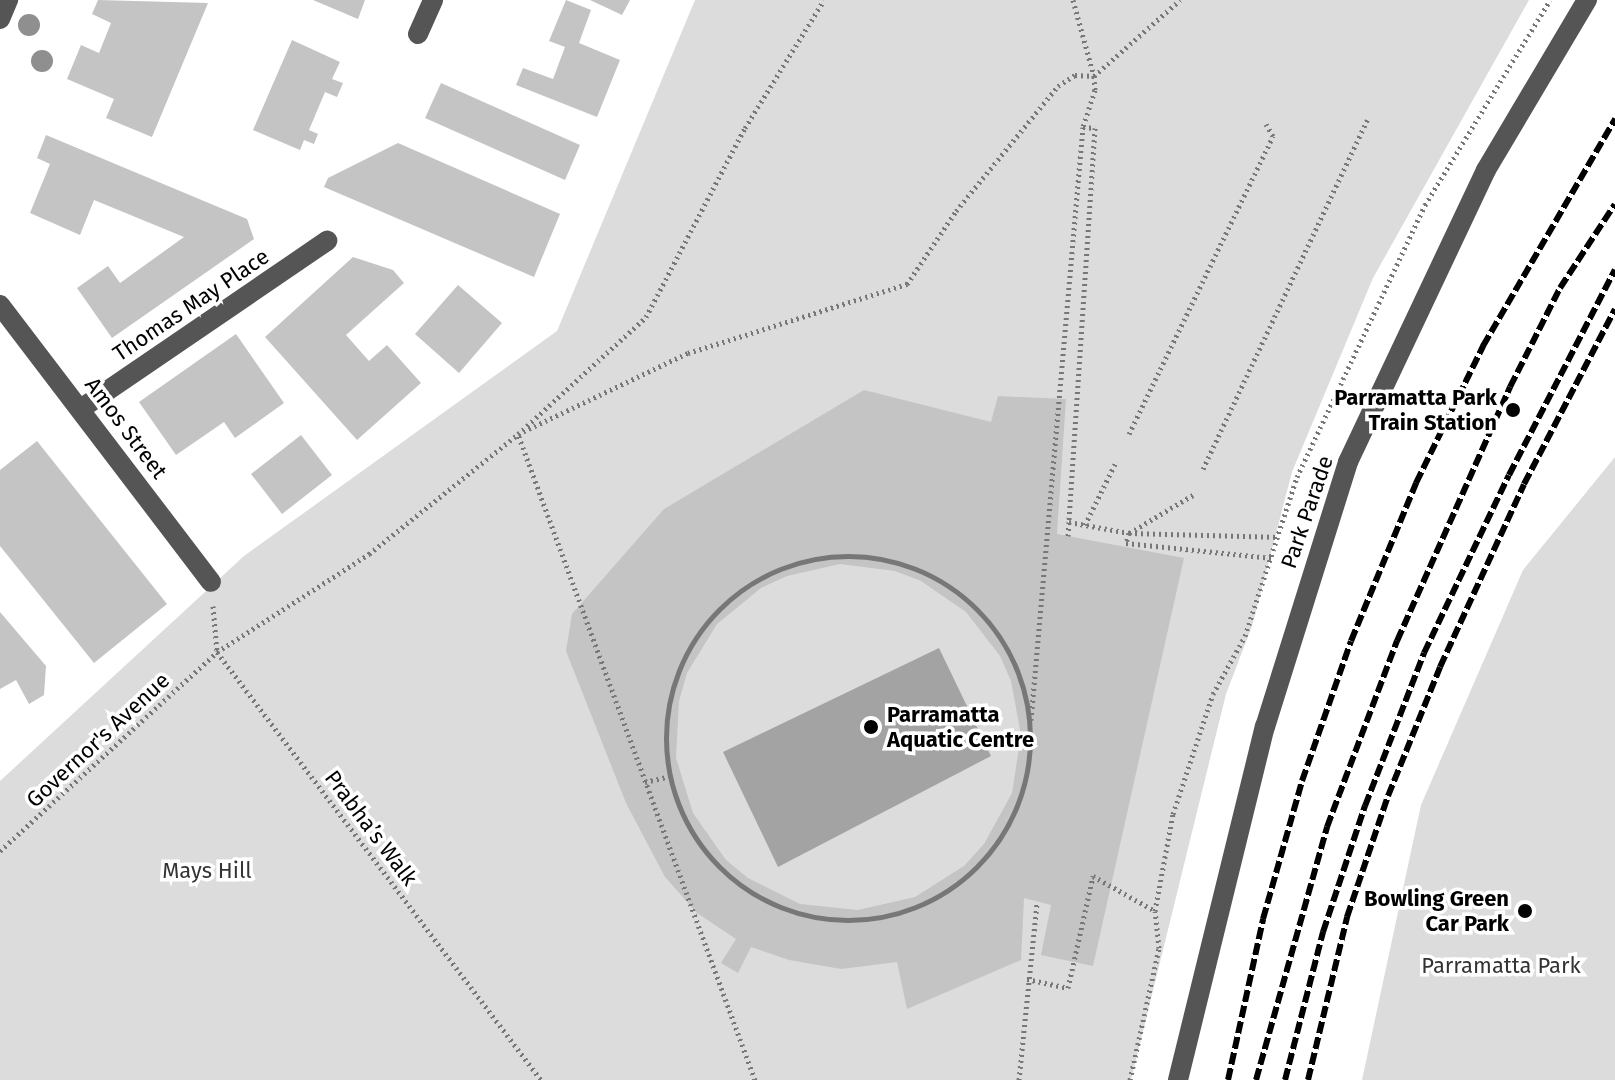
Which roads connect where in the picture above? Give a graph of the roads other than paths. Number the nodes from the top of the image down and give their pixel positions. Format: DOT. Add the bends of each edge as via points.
graph roads {
  1 [pos="8,0"];
  2 [pos="433,0"];
  3 [pos="1587,0"];
  4 [pos="0,19"];
  5 [pos="418,34"];
  6 [pos="327,241"];
  7 [pos="0,305"];
  8 [pos="82,408"];
  9 [pos="211,582"];
  10 [pos="1178,1080"];
  1 -- 4 [label="street"];
  2 -- 5 [label="street"];
  3 -- 10 [label="street, Park Parade" via="1486,170 1348,462 1265,727"];
  6 -- 8 [label="street, Thomas May Place"];
  7 -- 8 [label="street, Amos Street"];
  8 -- 9 [label="street, Amos Street"];
}
